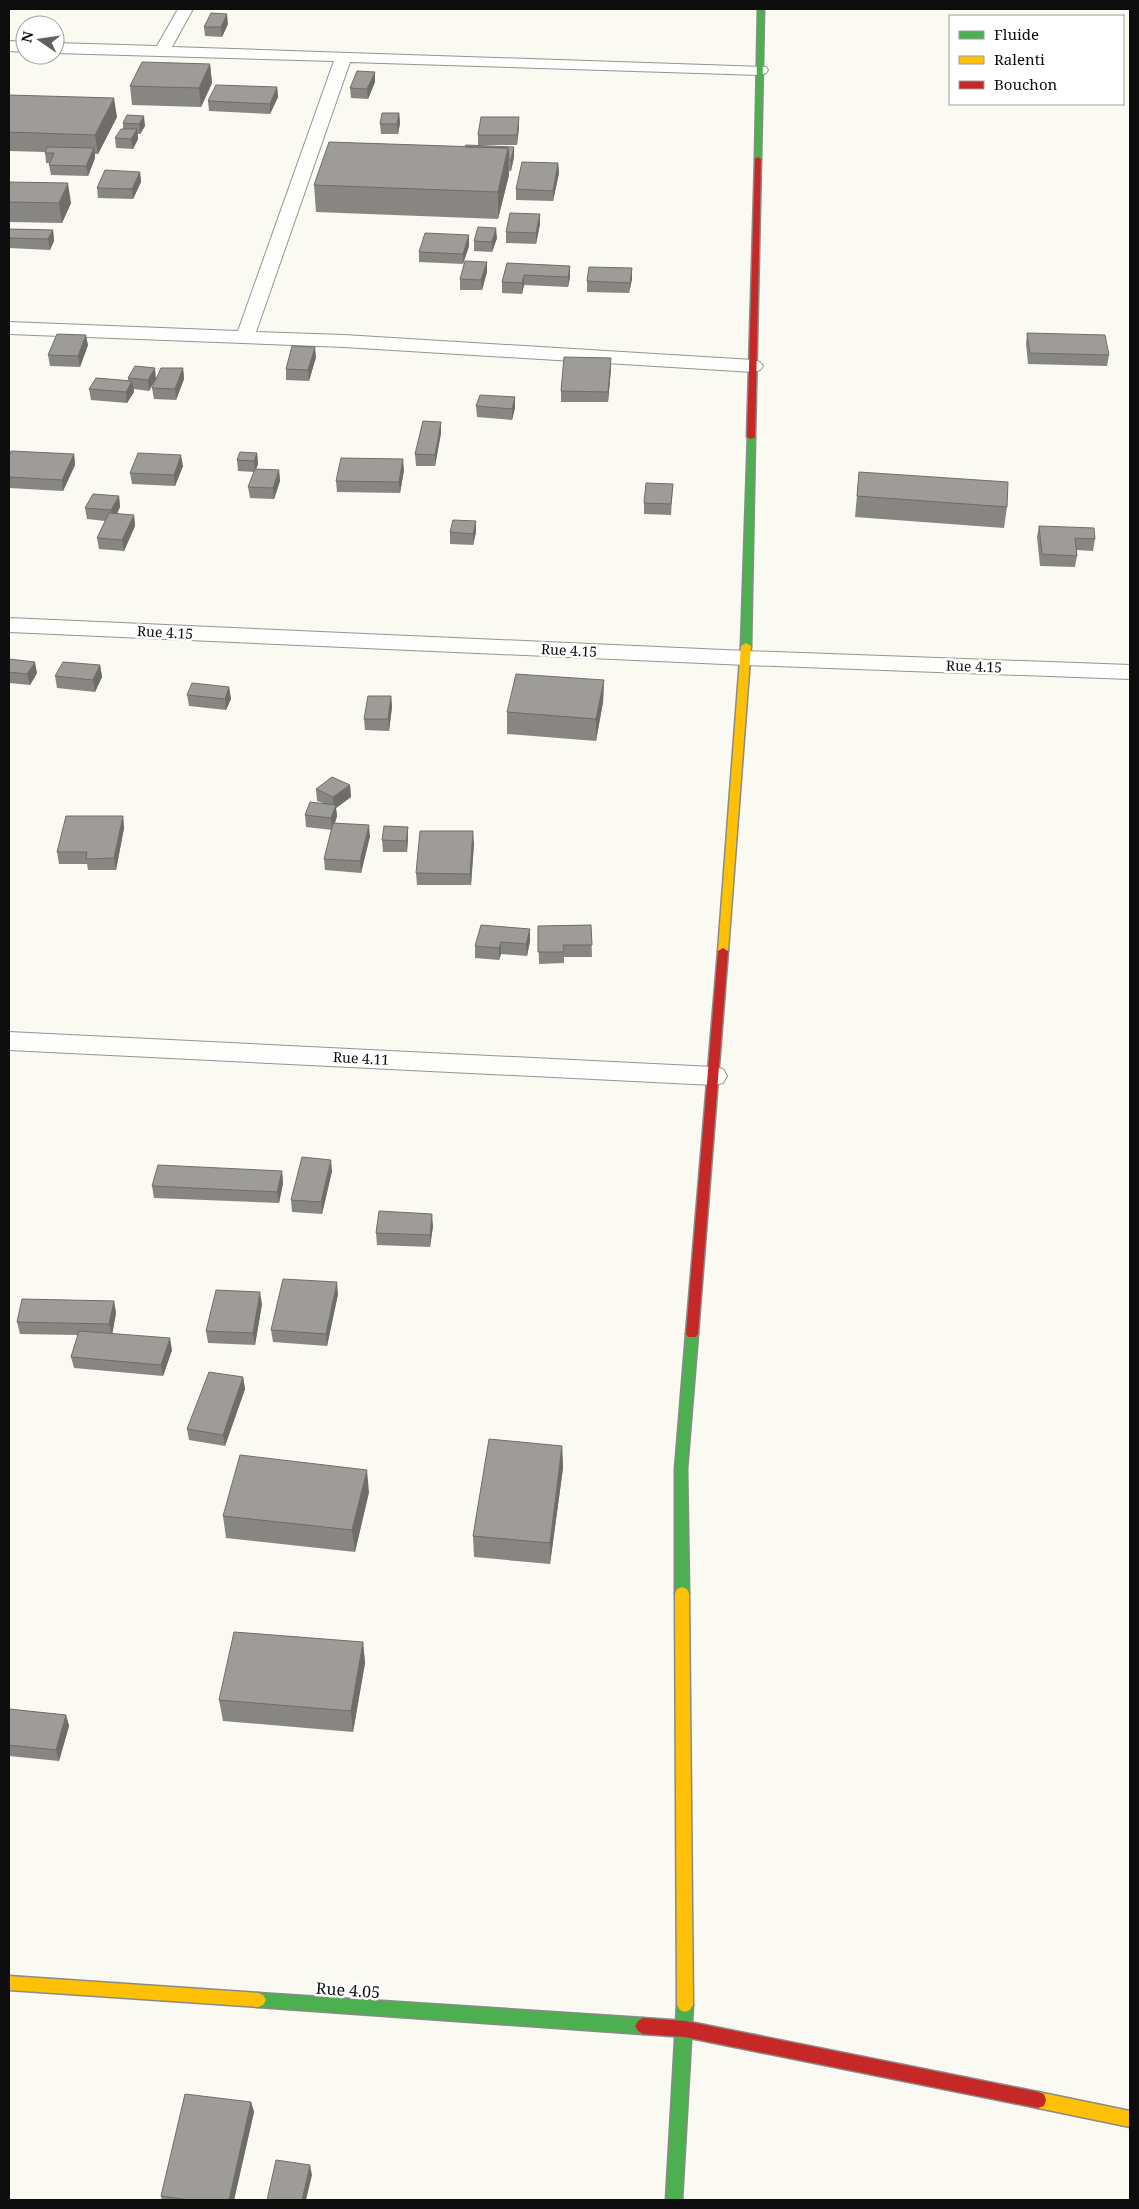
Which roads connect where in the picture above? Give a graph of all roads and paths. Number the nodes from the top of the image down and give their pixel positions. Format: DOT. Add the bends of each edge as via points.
graph roads {
  1 [pos="185,9"];
  2 [pos="761,9"];
  3 [pos="65,48"];
  4 [pos="162,51"];
  5 [pos="344,57"];
  6 [pos="760,70"];
  7 [pos="14,333"];
  8 [pos="245,337"];
  9 [pos="753,366"];
  10 [pos="9,626"];
  11 [pos="746,658"];
  12 [pos="1130,672"];
  13 [pos="9,1041"];
  14 [pos="713,1076"];
  15 [pos="9,1983"];
  16 [pos="685,2029"];
  17 [pos="1130,2119"];
  18 [pos="674,2200"];
  1 -- 4 [label="street"];
  2 -- 6 [label="street"];
  3 -- 4 [label="street"];
  4 -- 5 [label="street"];
  5 -- 6 [label="street"];
  5 -- 8 [label="street"];
  6 -- 9 [label="street"];
  7 -- 8 [label="street"];
  8 -- 9 [label="street"];
  9 -- 11 [label="street"];
  10 -- 11 [label="street, Rue 4.15"];
  11 -- 12 [label="street, Rue 4.15"];
  11 -- 14 [label="street"];
  13 -- 14 [label="street, Rue 4.11"];
  14 -- 16 [label="street" via="681,1469"];
  15 -- 16 [label="street, Rue 4.05"];
  16 -- 17 [label="street, Rue 4.05"];
  16 -- 18 [label="street"];
}
